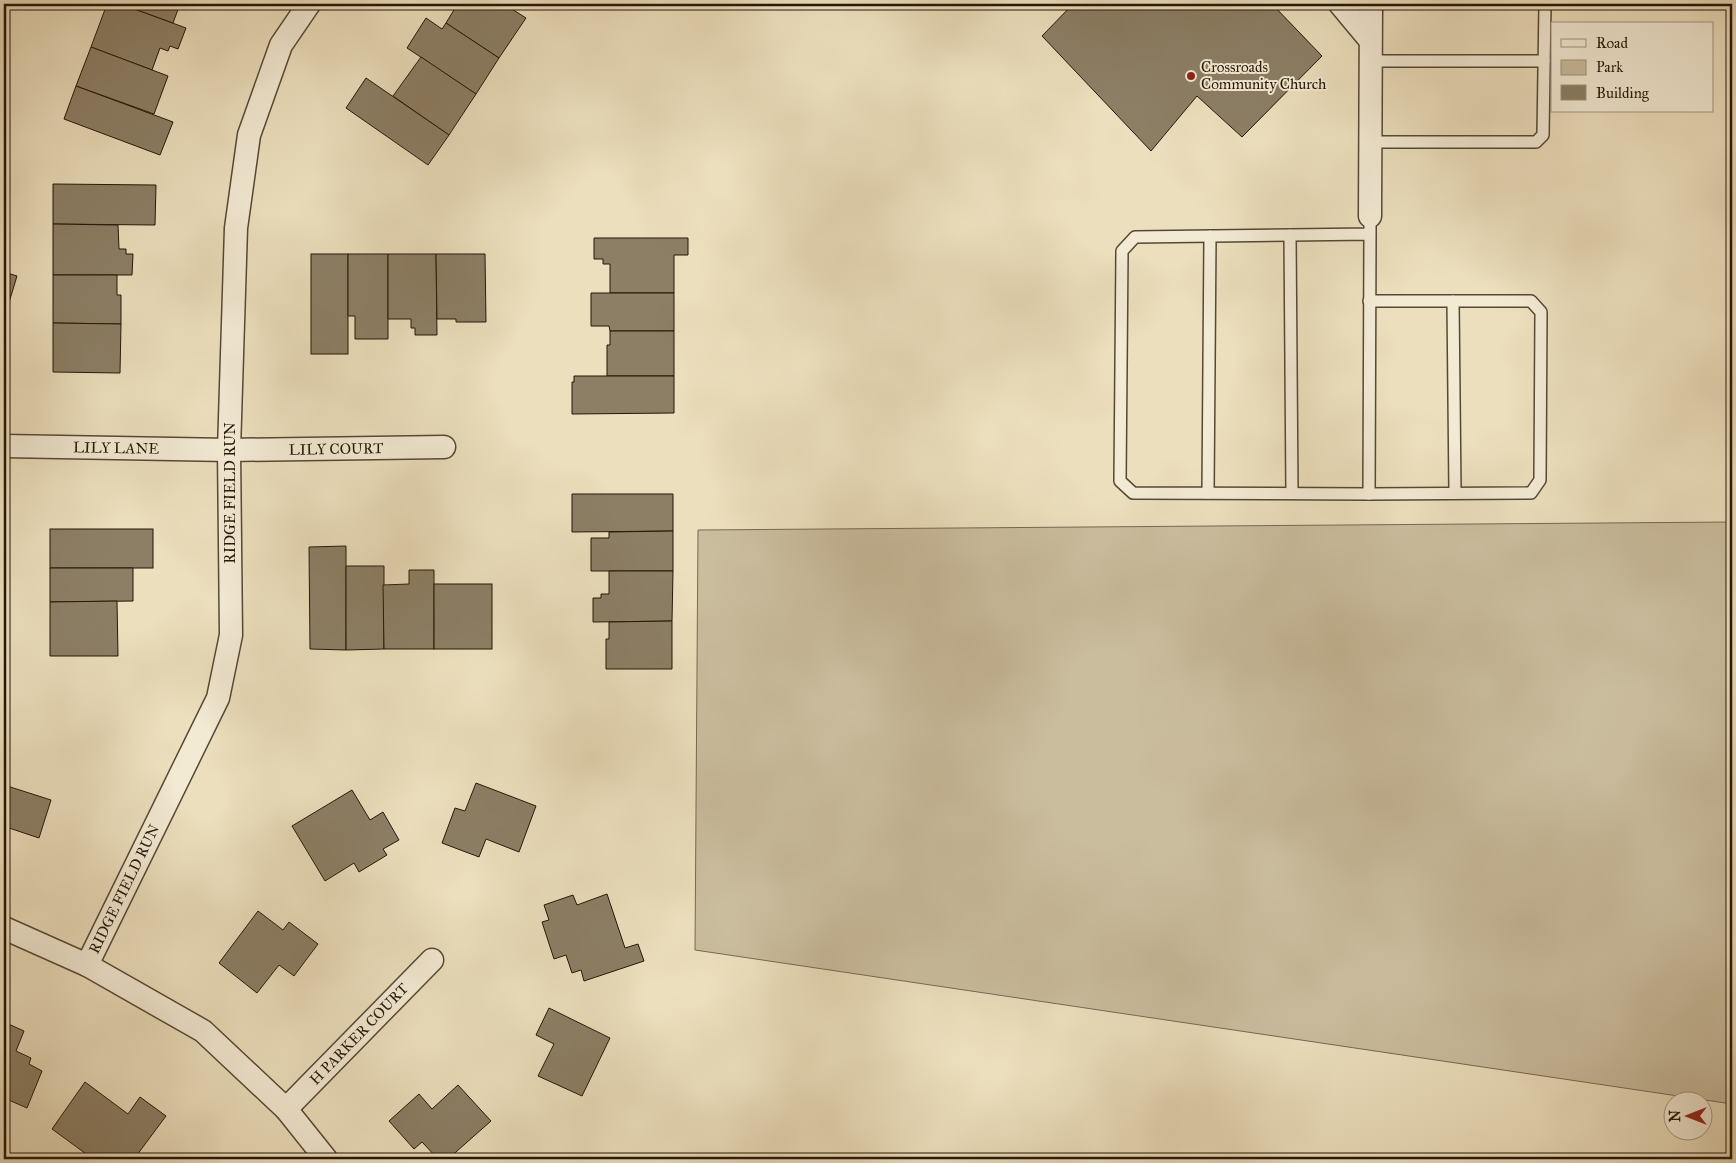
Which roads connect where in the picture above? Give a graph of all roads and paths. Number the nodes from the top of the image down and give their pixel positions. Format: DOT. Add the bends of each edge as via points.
graph roads {
  1 [pos="309,4"];
  2 [pos="1340,4"];
  3 [pos="1371,4"];
  4 [pos="1545,4"];
  5 [pos="1370,50"];
  6 [pos="1544,61"];
  7 [pos="1370,142"];
  8 [pos="1370,225"];
  9 [pos="1290,235"];
  10 [pos="1210,236"];
  11 [pos="1370,301"];
  12 [pos="1453,301"];
  13 [pos="4,446"];
  14 [pos="444,447"];
  15 [pos="229,450"];
  16 [pos="1208,493"];
  17 [pos="1292,493"];
  18 [pos="1455,493"];
  19 [pos="1368,494"];
  20 [pos="4,928"];
  21 [pos="432,960"];
  22 [pos="87,965"];
  23 [pos="286,1109"];
  24 [pos="326,1159"];
  1 -- 15 [label="street, RIDGE FIELD RUN" via="281,46 249,134 236,228"];
  2 -- 5 [label="street"];
  3 -- 5 [label="street"];
  4 -- 6 [label="lane"];
  5 -- 6 [label="lane"];
  5 -- 7 [label="street"];
  6 -- 7 [label="lane" via="1543,135 1536,142"];
  7 -- 8 [label="street"];
  8 -- 9 [label="lane"];
  8 -- 11 [label="lane"];
  9 -- 10 [label="lane"];
  9 -- 17 [label="lane"];
  10 -- 16 [label="lane"];
  10 -- 16 [label="lane" via="1135,237 1122,251 1120,443 1120,481 1133,493"];
  11 -- 12 [label="lane"];
  11 -- 19 [label="lane"];
  12 -- 18 [label="lane"];
  12 -- 18 [label="lane" via="1531,301 1541,312 1540,480 1531,493"];
  13 -- 15 [label="street, LILY LANE"];
  14 -- 15 [label="street, LILY COURT"];
  15 -- 22 [label="street, RIDGE FIELD RUN" via="232,635 218,698"];
  16 -- 17 [label="lane"];
  17 -- 19 [label="lane"];
  18 -- 19 [label="lane"];
  20 -- 22 [label="street"];
  21 -- 23 [label="street, H PARKER COURT"];
  22 -- 23 [label="street" via="203,1031"];
  23 -- 24 [label="street"];
}
